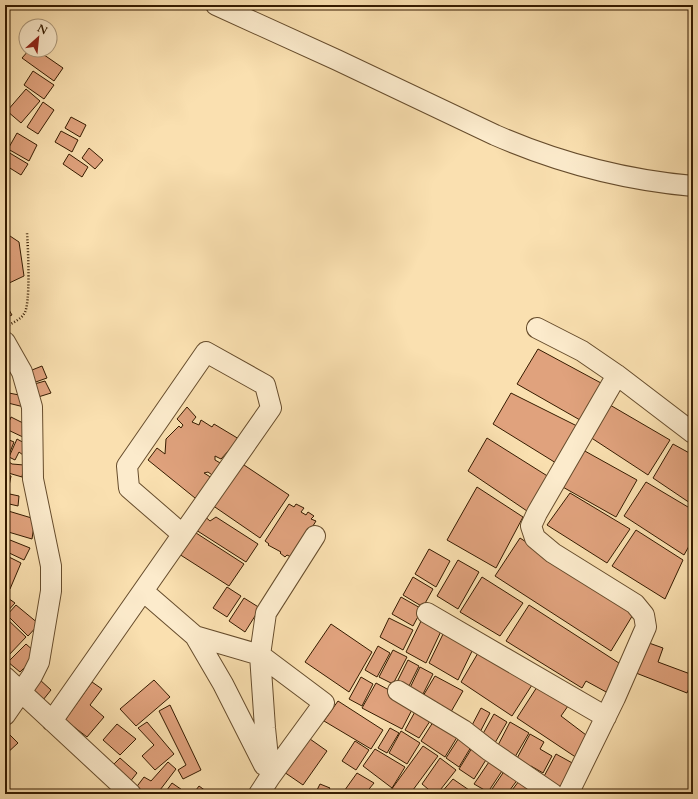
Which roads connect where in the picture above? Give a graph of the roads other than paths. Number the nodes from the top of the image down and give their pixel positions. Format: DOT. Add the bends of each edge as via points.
graph roads {
  1 [pos="216,5"];
  2 [pos="693,186"];
  3 [pos="536,328"];
  4 [pos="5,339"];
  5 [pos="617,375"];
  6 [pos="693,433"];
  7 [pos="182,534"];
  8 [pos="314,536"];
  9 [pos="143,591"];
  10 [pos="427,613"];
  11 [pos="195,636"];
  12 [pos="260,656"];
  13 [pos="5,677"];
  14 [pos="20,691"];
  15 [pos="398,691"];
  16 [pos="5,715"];
  17 [pos="606,717"];
  18 [pos="52,721"];
  19 [pos="270,777"];
  20 [pos="132,794"];
  21 [pos="259,794"];
  22 [pos="553,794"];
  23 [pos="568,794"];
  1 -- 2 [label="street" via="517,145 592,168 658,182"];
  3 -- 5 [label="street" via="582,351"];
  4 -- 14 [label="street" via="22,372 32,407 33,479 51,566 51,591 39,662"];
  5 -- 6 [label="street"];
  5 -- 17 [label="street" via="531,526 536,538 553,553 635,604 644,615 646,627"];
  7 -- 7 [label="street" via="271,408 265,385 206,352 127,466 129,488"];
  7 -- 9 [label="street"];
  8 -- 12 [label="street" via="266,613"];
  9 -- 11 [label="street"];
  9 -- 18 [label="street"];
  10 -- 17 [label="street"];
  11 -- 12 [label="street"];
  11 -- 19 [label="street" via="223,684"];
  12 -- 19 [label="street"];
  12 -- 19 [label="street" via="324,703"];
  13 -- 14 [label="street"];
  14 -- 16 [label="street"];
  14 -- 18 [label="street"];
  15 -- 22 [label="street" via="463,730"];
  17 -- 23 [label="street"];
  18 -- 20 [label="street"];
  19 -- 21 [label="street"];
}
